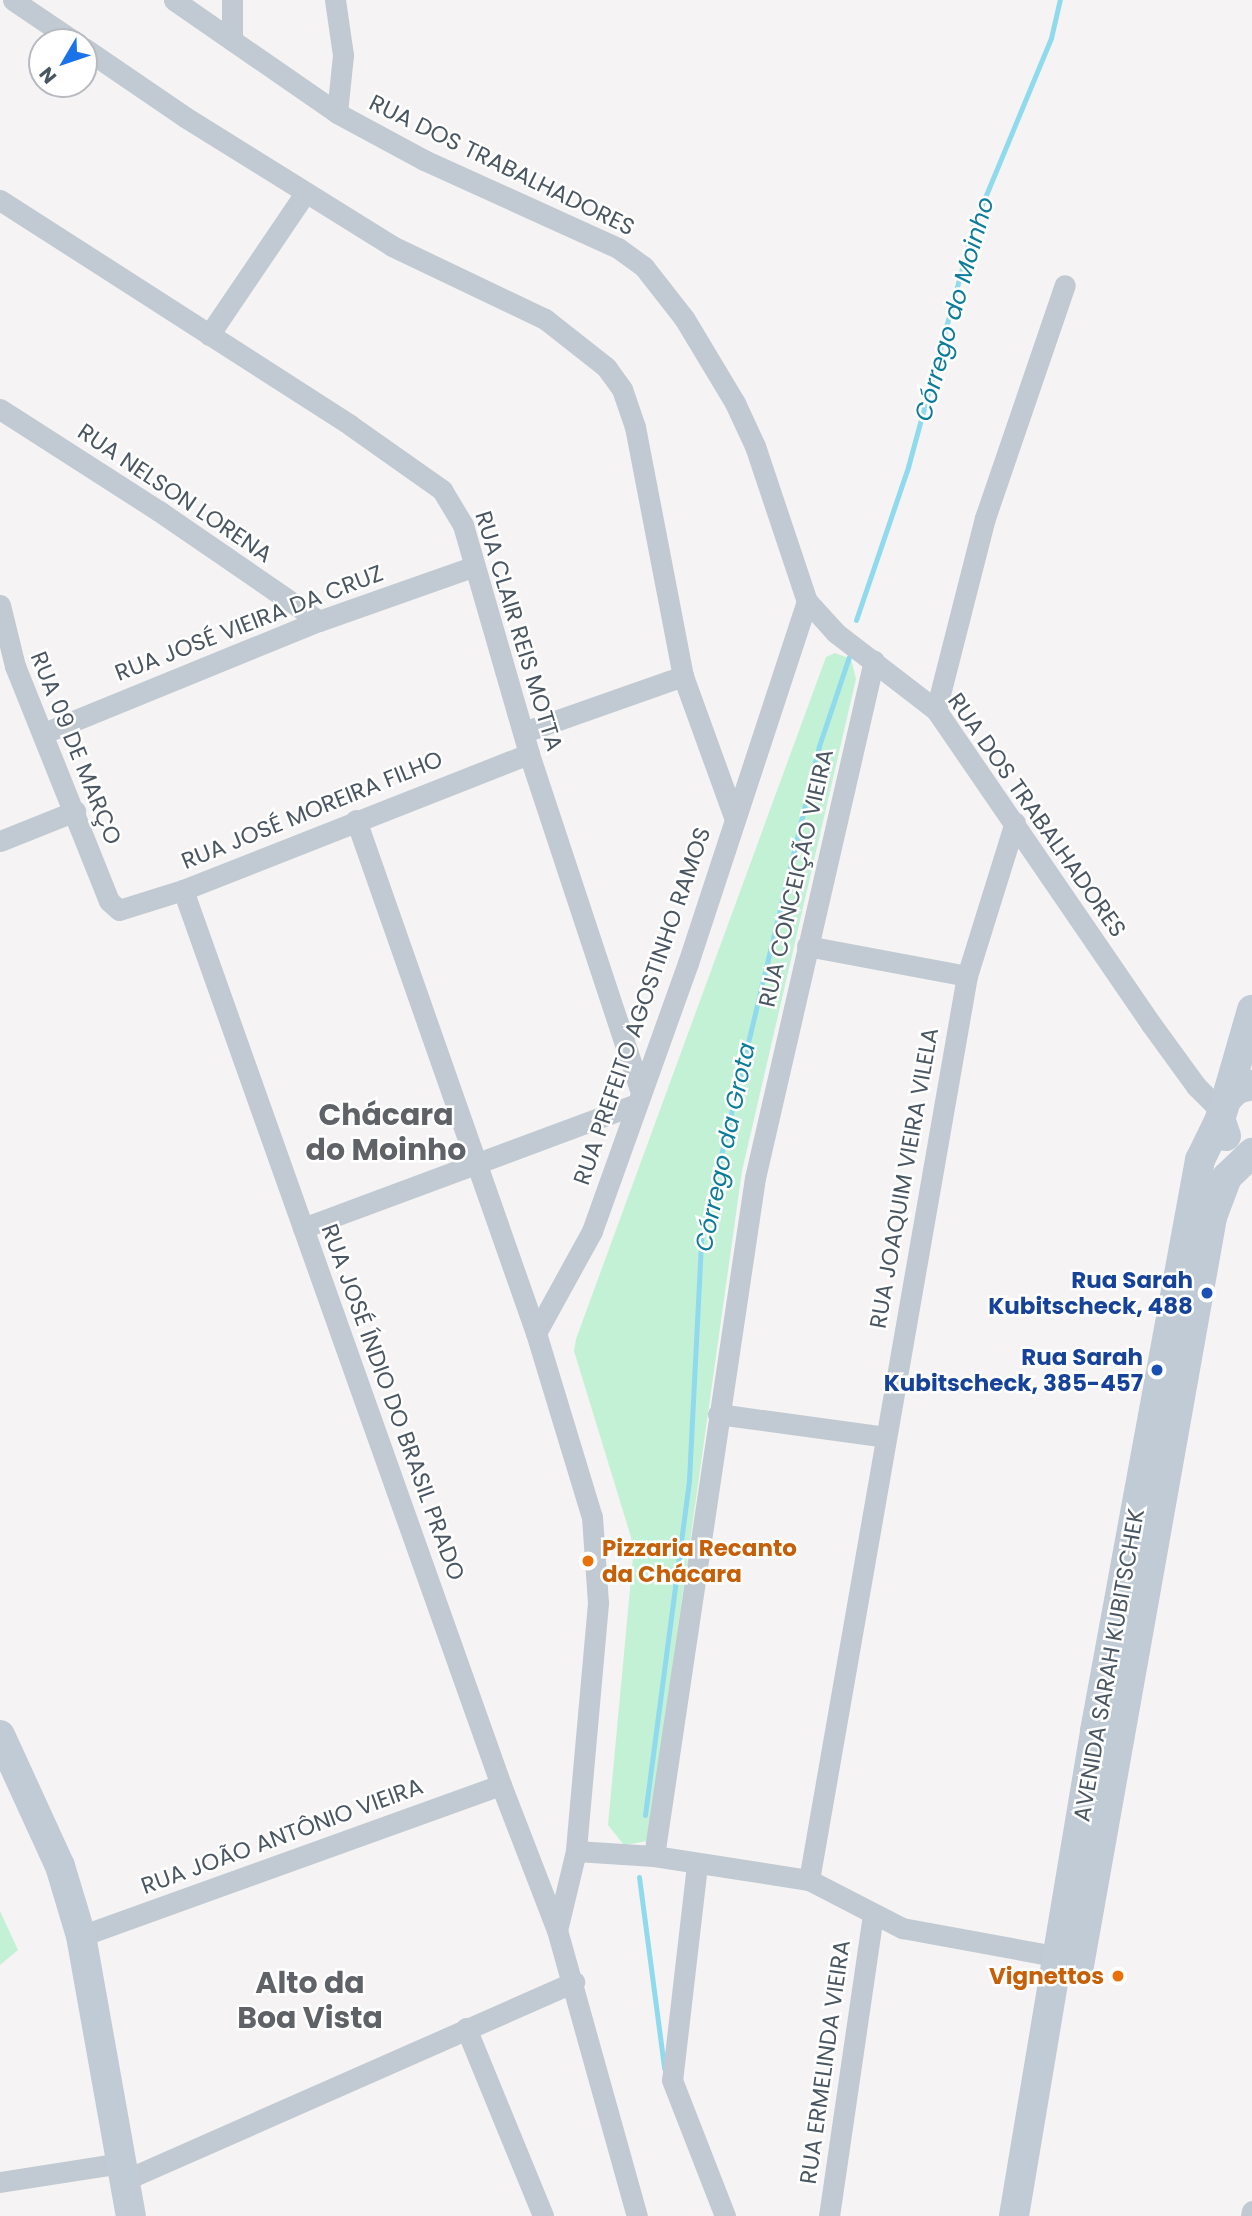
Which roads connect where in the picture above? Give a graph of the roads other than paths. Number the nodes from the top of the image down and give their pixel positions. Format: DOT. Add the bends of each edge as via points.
graph roads {
  1 [pos="13,0"];
  2 [pos="174,0"];
  3 [pos="232,0"];
  4 [pos="335,0"];
  5 [pos="54,28"];
  6 [pos="232,40"];
  7 [pos="98,57"];
  8 [pos="337,113"];
  9 [pos="305,193"];
  10 [pos="0,200"];
  11 [pos="1065,285"];
  12 [pos="209,335"];
  13 [pos="0,409"];
  14 [pos="475,566"];
  15 [pos="807,601"];
  16 [pos="0,605"];
  17 [pos="319,621"];
  18 [pos="874,660"];
  19 [pos="683,676"];
  20 [pos="936,710"];
  21 [pos="524,732"];
  22 [pos="44,733"];
  23 [pos="529,754"];
  24 [pos="75,811"];
  25 [pos="734,817"];
  26 [pos="356,820"];
  27 [pos="1015,822"];
  28 [pos="0,841"];
  29 [pos="183,890"];
  30 [pos="113,907"];
  31 [pos="807,946"];
  32 [pos="967,976"];
  33 [pos="1252,1010"];
  34 [pos="1252,1085"];
  35 [pos="638,1098"];
  36 [pos="1222,1110"];
  37 [pos="1252,1152"];
  38 [pos="477,1166"];
  39 [pos="303,1228"];
  40 [pos="536,1334"];
  41 [pos="718,1414"];
  42 [pos="885,1437"];
  43 [pos="0,1735"];
  44 [pos="501,1786"];
  45 [pos="576,1851"];
  46 [pos="654,1856"];
  47 [pos="697,1865"];
  48 [pos="809,1880"];
  49 [pos="873,1915"];
  50 [pos="557,1930"];
  51 [pos="81,1936"];
  52 [pos="1060,1957"];
  53 [pos="574,1982"];
  54 [pos="466,2028"];
  55 [pos="0,2182"];
  56 [pos="128,2196"];
  57 [pos="543,2216"];
  58 [pos="637,2216"];
  59 [pos="725,2216"];
  60 [pos="829,2216"];
  61 [pos="1014,2216"];
  62 [pos="1034,2216"];
  1 -- 5 [label="street"];
  2 -- 6 [label="street, RUA DOS TRABALHADORES"];
  3 -- 6 [label="street"];
  4 -- 8 [label="street" via="343,55"];
  6 -- 8 [label="street, RUA DOS TRABALHADORES"];
  7 -- 9 [label="street, RUA PREFEITO AGOSTINHO RAMOS"];
  8 -- 15 [label="street, RUA DOS TRABALHADORES" via="424,160 618,248 645,267 684,318 735,403 755,446"];
  9 -- 12 [label="street"];
  9 -- 19 [label="street, RUA PREFEITO AGOSTINHO RAMOS" via="392,246 545,318 606,367 622,389 635,427"];
  10 -- 12 [label="street, RUA CLAIR REIS MOTTA"];
  11 -- 20 [label="street" via="985,518"];
  12 -- 14 [label="street, RUA CLAIR REIS MOTTA" via="442,490 463,525"];
  13 -- 17 [label="street, RUA NELSON LORENA"];
  14 -- 17 [label="street, RUA JOSÉ VIEIRA DA CRUZ"];
  14 -- 21 [label="street, RUA CLAIR REIS MOTTA"];
  15 -- 18 [label="street, RUA DOS TRABALHADORES" via="835,632"];
  15 -- 25 [label="street"];
  16 -- 22 [label="street, RUA 09 DE MARÇO" via="15,666"];
  17 -- 22 [label="street, RUA JOSÉ VIEIRA DA CRUZ"];
  18 -- 20 [label="street, RUA DOS TRABALHADORES"];
  18 -- 31 [label="street, RUA CONCEIÇÃO VIEIRA"];
  19 -- 21 [label="street"];
  19 -- 25 [label="street, RUA PREFEITO AGOSTINHO RAMOS"];
  20 -- 27 [label="street, RUA DOS TRABALHADORES"];
  21 -- 23 [label="street, RUA CLAIR REIS MOTTA"];
  22 -- 24 [label="street, RUA 09 DE MARÇO"];
  23 -- 26 [label="street, RUA JOSÉ MOREIRA FILHO"];
  23 -- 35 [label="street, RUA CLAIR REIS MOTTA"];
  24 -- 28 [label="street"];
  24 -- 30 [label="street, RUA 09 DE MARÇO"];
  25 -- 35 [label="street, RUA PREFEITO AGOSTINHO RAMOS" via="688,963"];
  26 -- 29 [label="street, RUA JOSÉ MOREIRA FILHO"];
  26 -- 38 [label="street"];
  27 -- 32 [label="street, RUA JOAQUIM VIEIRA VILELA"];
  27 -- 36 [label="street, RUA DOS TRABALHADORES" via="1151,1024 1196,1086"];
  29 -- 30 [label="street, RUA JOSÉ MOREIRA FILHO" via="125,910"];
  29 -- 39 [label="street, RUA JOSÉ ÍNDIO DO BRASIL PRADO"];
  31 -- 32 [label="street"];
  31 -- 41 [label="street, RUA CONCEIÇÃO VIEIRA" via="755,1178"];
  32 -- 42 [label="street, RUA JOAQUIM VIEIRA VILELA"];
  33 -- 36 [label="main road, AVENIDA SARAH KUBITSCHEK"];
  34 -- 36 [label="main road" via="1237,1089"];
  35 -- 38 [label="street"];
  35 -- 40 [label="street, RUA PREFEITO AGOSTINHO RAMOS" via="592,1231"];
  36 -- 37 [label="main road" via="1231,1142"];
  36 -- 52 [label="main road, AVENIDA SARAH KUBITSCHEK" via="1197,1174 1095,1731"];
  37 -- 62 [label="main road, AVENIDA SARAH KUBITSCHEK" via="1227,1177 1212,1217"];
  38 -- 39 [label="street"];
  38 -- 40 [label="street"];
  39 -- 44 [label="street, RUA JOSÉ ÍNDIO DO BRASIL PRADO"];
  40 -- 45 [label="street" via="592,1517 598,1561"];
  41 -- 42 [label="street"];
  41 -- 46 [label="street, RUA CONCEIÇÃO VIEIRA"];
  42 -- 48 [label="street, RUA JOAQUIM VIEIRA VILELA"];
  43 -- 51 [label="main road" via="60,1866"];
  44 -- 50 [label="street, RUA JOSÉ ÍNDIO DO BRASIL PRADO"];
  44 -- 51 [label="street, RUA JOÃO ANTÔNIO VIEIRA"];
  45 -- 46 [label="street"];
  45 -- 50 [label="street"];
  46 -- 47 [label="street"];
  47 -- 48 [label="street"];
  47 -- 59 [label="street" via="672,2080"];
  48 -- 49 [label="street"];
  49 -- 52 [label="street" via="902,1928"];
  49 -- 60 [label="street, RUA ERMELINDA VIEIRA"];
  50 -- 53 [label="street"];
  51 -- 56 [label="main road"];
  52 -- 61 [label="main road, AVENIDA SARAH KUBITSCHEK"];
  53 -- 54 [label="street"];
  53 -- 58 [label="street"];
  54 -- 56 [label="street"];
  54 -- 57 [label="street"];
  55 -- 56 [label="street"];
}
